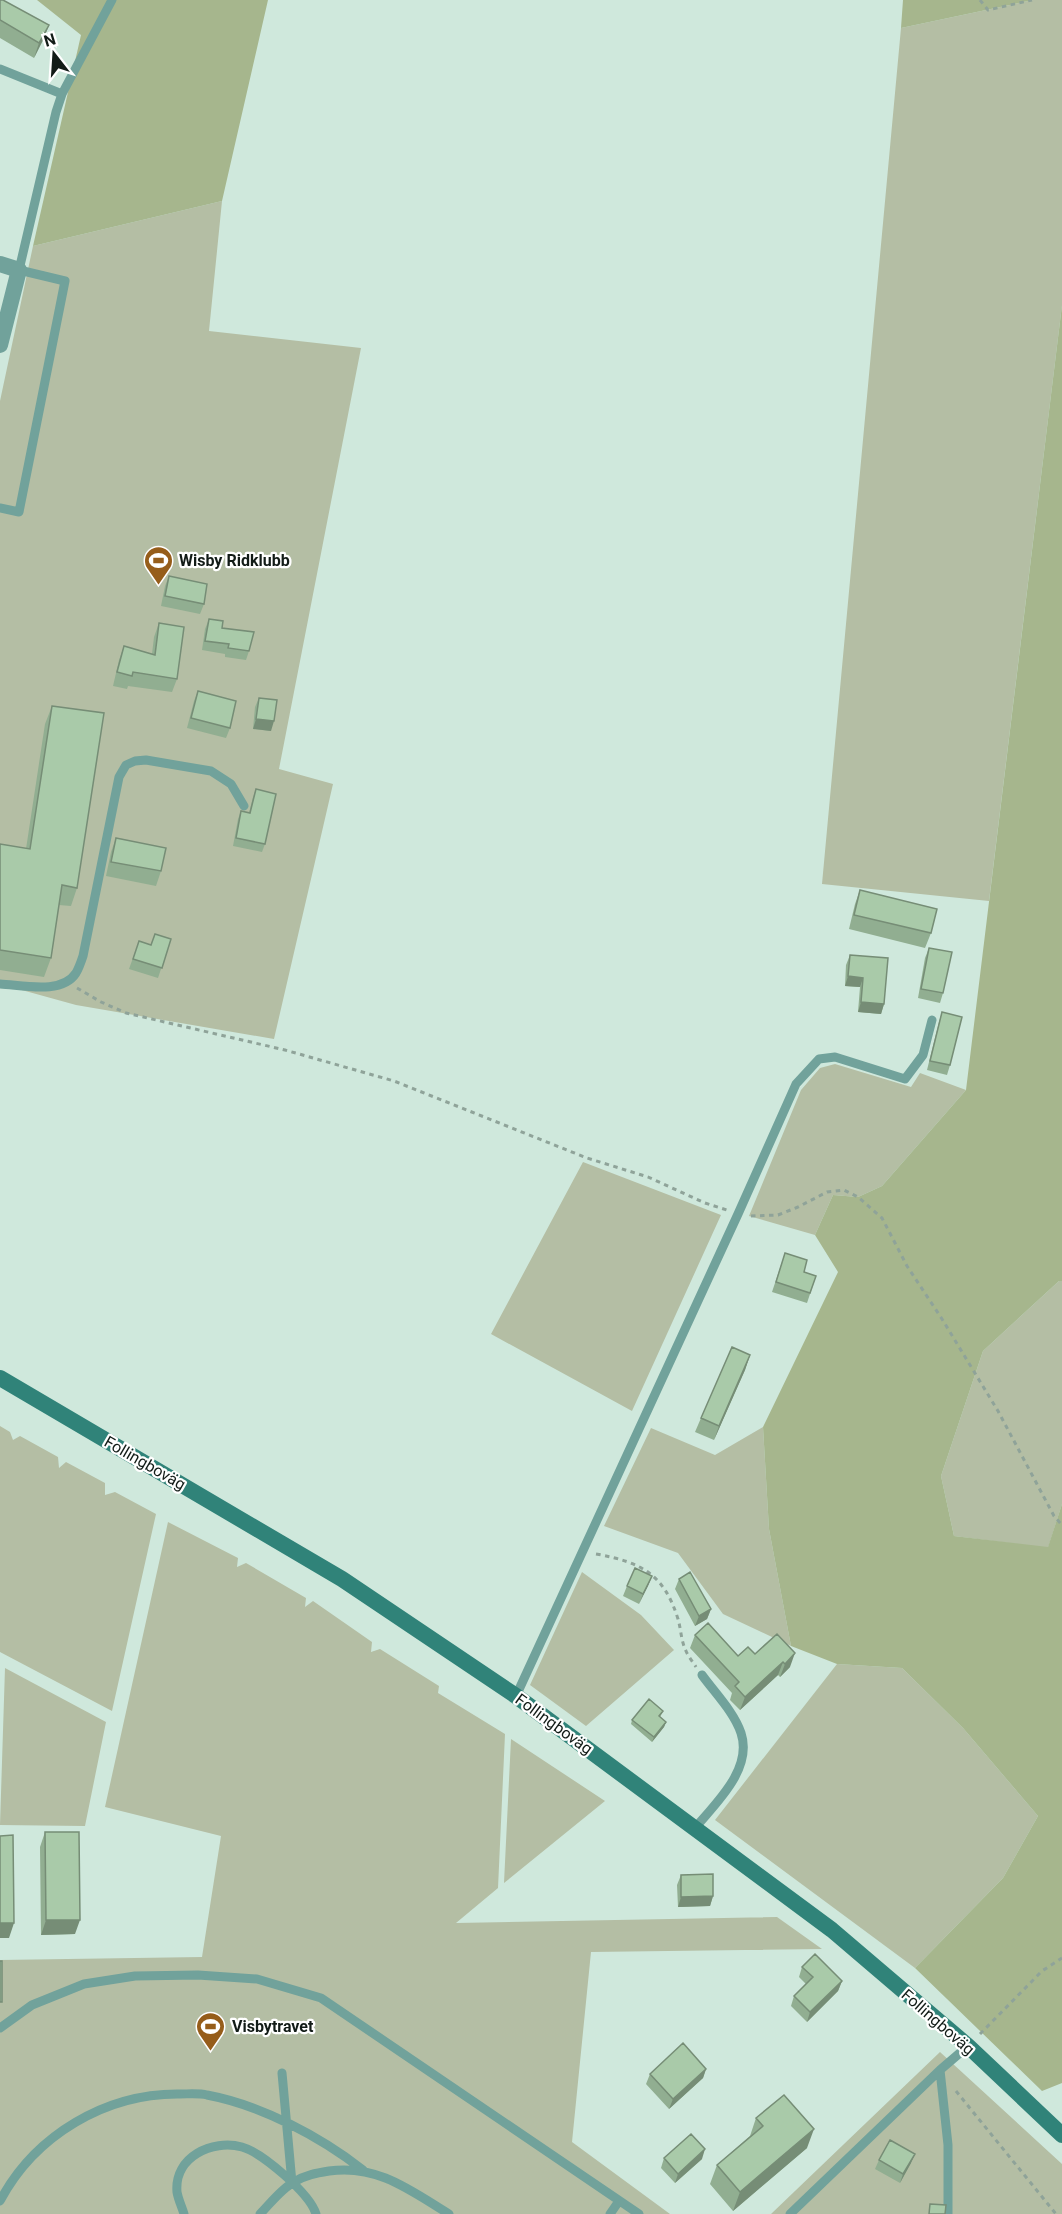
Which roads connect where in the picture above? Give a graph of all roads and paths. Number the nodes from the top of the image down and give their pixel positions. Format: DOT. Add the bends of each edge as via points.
graph roads {
  1 [pos="112,0"];
  2 [pos="980,0"];
  3 [pos="1032,0"];
  4 [pos="0,69"];
  5 [pos="63,94"];
  6 [pos="0,264"];
  7 [pos="19,270"];
  8 [pos="0,345"];
  9 [pos="0,508"];
  10 [pos="244,806"];
  11 [pos="67,982"];
  12 [pos="0,984"];
  13 [pos="932,1020"];
  14 [pos="738,1214"];
  15 [pos="0,1378"];
  16 [pos="1062,1525"];
  17 [pos="582,1552"];
  18 [pos="702,1675"];
  19 [pos="516,1696"];
  20 [pos="695,1828"];
  21 [pos="1062,1958"];
  22 [pos="0,2028"];
  23 [pos="968,2046"];
  24 [pos="940,2070"];
  25 [pos="282,2073"];
  26 [pos="286,2124"];
  27 [pos="1062,2135"];
  28 [pos="363,2170"];
  29 [pos="292,2182"];
  30 [pos="0,2201"];
  31 [pos="619,2201"];
  32 [pos="184,2214"];
  33 [pos="260,2214"];
  34 [pos="316,2214"];
  35 [pos="449,2214"];
  36 [pos="610,2214"];
  37 [pos="639,2214"];
  38 [pos="790,2214"];
  39 [pos="948,2214"];
  40 [pos="1056,2214"];
  1 -- 5 [label="lane"];
  2 -- 3 [label="path" via="988,9"];
  4 -- 5 [label="lane"];
  5 -- 7 [label="lane"];
  6 -- 7 [label="street"];
  7 -- 8 [label="street"];
  7 -- 9 [label="lane" via="65,281 19,512"];
  10 -- 11 [label="lane" via="231,784 211,771 146,760 126,765 119,777 83,956 77,972"];
  11 -- 12 [label="lane" via="56,987"];
  11 -- 14 [label="path" via="126,1013 285,1050 394,1081"];
  13 -- 14 [label="lane" via="924,1054 905,1079 835,1058 819,1059 796,1084"];
  14 -- 16 [label="path" via="778,1215 827,1192 843,1190 858,1197 882,1218"];
  14 -- 17 [label="lane"];
  15 -- 19 [label="main road, Follingboväg" via="342,1579"];
  17 -- 18 [label="path" via="621,1559 644,1569 664,1586 678,1618 686,1651"];
  17 -- 19 [label="lane"];
  18 -- 20 [label="lane" via="741,1732 744,1749 742,1762 726,1790"];
  19 -- 20 [label="main road, Follingboväg"];
  20 -- 23 [label="main road, Follingboväg" via="832,1930"];
  21 -- 23 [label="path" via="1042,1971"];
  22 -- 31 [label="lane" via="32,2005 84,1984 135,1976 257,1979 321,1998"];
  23 -- 24 [label="lane"];
  23 -- 27 [label="main road, Follingboväg"];
  24 -- 38 [label="lane"];
  24 -- 39 [label="lane" via="948,2145"];
  24 -- 40 [label="path"];
  25 -- 26 [label="lane"];
  26 -- 28 [label="lane" via="336,2149"];
  26 -- 29 [label="lane"];
  26 -- 30 [label="lane" via="243,2104 205,2094 162,2094 120,2102 90,2113 56,2135 30,2159"];
  28 -- 29 [label="lane" via="311,2174"];
  28 -- 35 [label="lane" via="397,2181"];
  29 -- 32 [label="lane" via="244,2147 205,2149 189,2159 179,2175 177,2192"];
  29 -- 33 [label="lane"];
  29 -- 34 [label="lane"];
  31 -- 36 [label="lane"];
  31 -- 37 [label="lane"];
}
